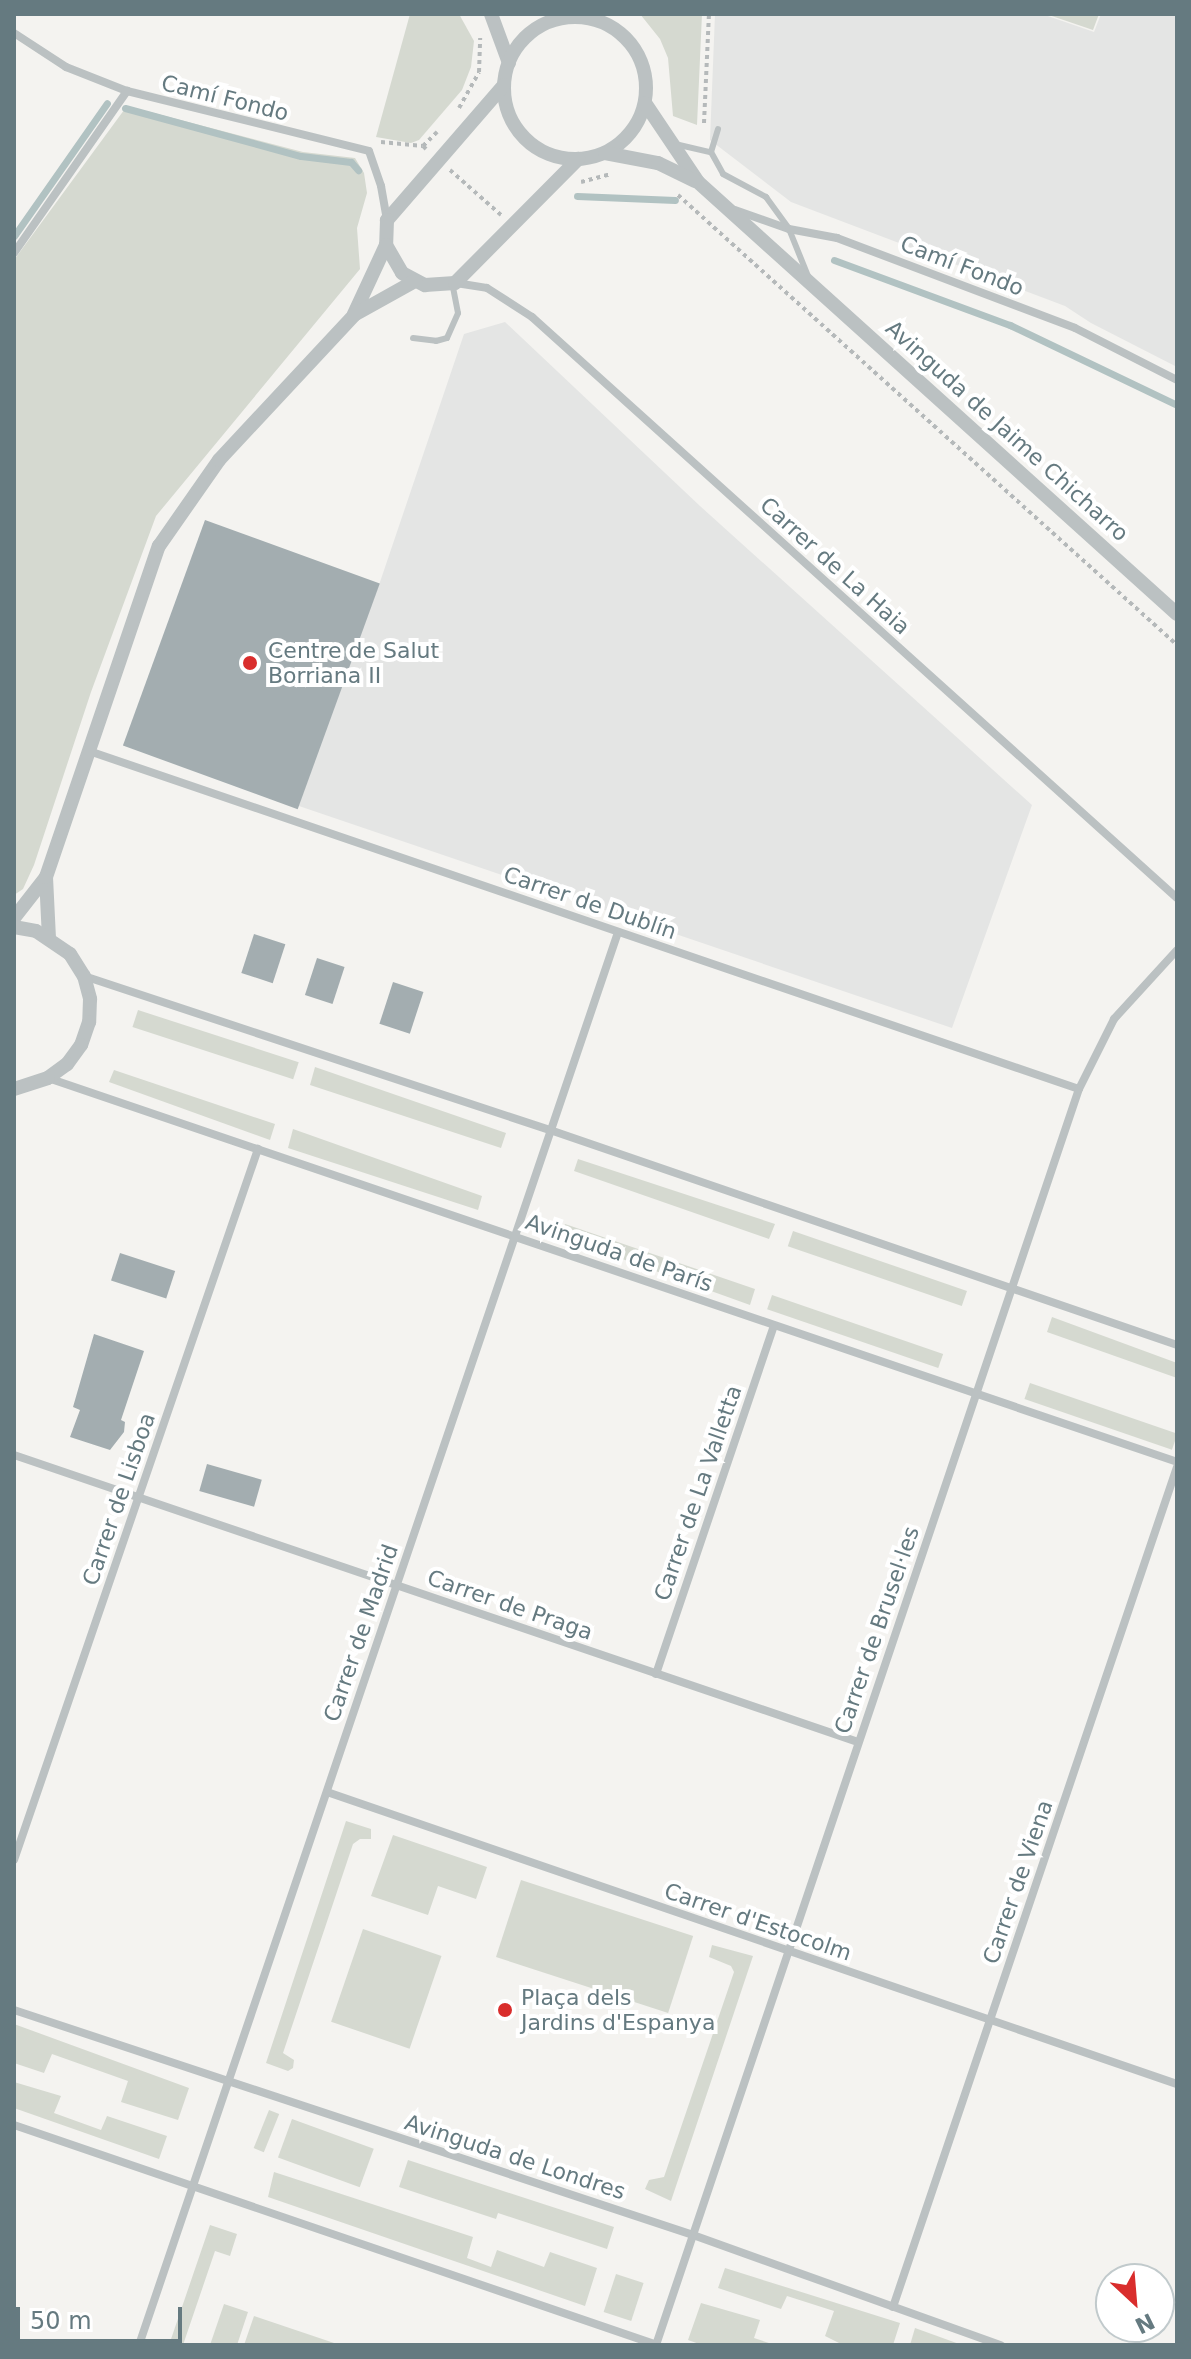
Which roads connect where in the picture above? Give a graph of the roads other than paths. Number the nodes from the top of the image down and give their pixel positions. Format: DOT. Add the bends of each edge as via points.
graph roads {
  1 [pos="491,14"];
  2 [pos="548,17"];
  3 [pos="14,33"];
  4 [pos="509,63"];
  5 [pos="504,85"];
  6 [pos="127,91"];
  7 [pos="645,103"];
  8 [pos="718,129"];
  9 [pos="669,143"];
  10 [pos="711,152"];
  11 [pos="605,153"];
  12 [pos="578,159"];
  13 [pos="698,182"];
  14 [pos="726,207"];
  15 [pos="387,220"];
  16 [pos="789,229"];
  17 [pos="386,245"];
  18 [pos="14,253"];
  19 [pos="809,280"];
  20 [pos="415,281"];
  21 [pos="454,283"];
  22 [pos="354,315"];
  23 [pos="413,338"];
  24 [pos="1177,380"];
  25 [pos="1177,614"];
  26 [pos="89,751"];
  27 [pos="46,877"];
  28 [pos="1177,898"];
  29 [pos="14,918"];
  30 [pos="14,927"];
  31 [pos="618,932"];
  32 [pos="49,938"];
  33 [pos="1177,950"];
  34 [pos="84,976"];
  35 [pos="48,1078"];
  36 [pos="14,1089"];
  37 [pos="1079,1089"];
  38 [pos="550,1130"];
  39 [pos="258,1149"];
  40 [pos="515,1236"];
  41 [pos="1011,1288"];
  42 [pos="774,1325"];
  43 [pos="1177,1345"];
  44 [pos="976,1393"];
  45 [pos="14,1455"];
  46 [pos="1177,1465"];
  47 [pos="138,1498"];
  48 [pos="396,1585"];
  49 [pos="656,1674"];
  50 [pos="858,1742"];
  51 [pos="327,1792"];
  52 [pos="14,1860"];
  53 [pos="787,1952"];
  54 [pos="14,2010"];
  55 [pos="990,2021"];
  56 [pos="228,2081"];
  57 [pos="1177,2084"];
  58 [pos="14,2125"];
  59 [pos="192,2187"];
  60 [pos="693,2235"];
  61 [pos="893,2307"];
  62 [pos="139,2345"];
  63 [pos="656,2345"];
  64 [pos="1001,2345"];
  1 -- 4 [label="street"];
  2 -- 4 [label="street"];
  2 -- 7 [label="street" via="603,22 623,36 644,70"];
  3 -- 6 [label="street, Camí Fondo" via="66,67"];
  4 -- 5 [label="street"];
  5 -- 12 [label="street" via="505,102 519,132 545,153"];
  5 -- 15 [label="street"];
  6 -- 15 [label="street, Camí Fondo" via="369,151"];
  6 -- 18 [label="street"];
  7 -- 9 [label="street"];
  7 -- 11 [label="street" via="631,133"];
  8 -- 10 [label="lane"];
  9 -- 10 [label="lane"];
  9 -- 13 [label="street"];
  10 -- 16 [label="lane" via="723,174 766,197"];
  11 -- 12 [label="street"];
  11 -- 13 [label="street" via="658,163"];
  12 -- 21 [label="street"];
  13 -- 14 [label="street, Avinguda de Jaime Chicharro"];
  14 -- 16 [label="street, Camí Fondo"];
  14 -- 19 [label="street, Avinguda de Jaime Chicharro"];
  15 -- 17 [label="street"];
  16 -- 19 [label="lane"];
  16 -- 24 [label="street, Camí Fondo" via="837,238 1075,328"];
  17 -- 20 [label="street" via="391,260"];
  17 -- 22 [label="street"];
  19 -- 25 [label="street, Avinguda de Jaime Chicharro"];
  20 -- 21 [label="street"];
  20 -- 22 [label="street"];
  21 -- 23 [label="lane" via="458,313 447,338"];
  21 -- 28 [label="street, Carrer de La Haia" via="487,288 532,317"];
  22 -- 26 [label="street" via="219,460 159,546"];
  26 -- 27 [label="street"];
  26 -- 31 [label="street, Carrer de Dublín"];
  27 -- 29 [label="street"];
  27 -- 32 [label="street"];
  30 -- 32 [label="street"];
  31 -- 37 [label="street, Carrer de Dublín"];
  31 -- 38 [label="street, Carrer de Madrid"];
  32 -- 34 [label="street" via="70,954"];
  33 -- 37 [label="street, Carrer de Brusel·les" via="1114,1019"];
  34 -- 35 [label="street" via="90,999 85,1034 67,1064"];
  34 -- 38 [label="street"];
  35 -- 36 [label="street"];
  35 -- 39 [label="street, Avinguda de París"];
  37 -- 41 [label="street, Carrer de Brusel·les"];
  38 -- 40 [label="street, Carrer de Madrid"];
  38 -- 41 [label="street"];
  39 -- 40 [label="street, Avinguda de París"];
  39 -- 47 [label="street, Carrer de Lisboa"];
  40 -- 42 [label="street, Avinguda de París"];
  40 -- 48 [label="street, Carrer de Madrid"];
  41 -- 43 [label="street"];
  41 -- 44 [label="street, Carrer de Brusel·les"];
  42 -- 44 [label="street, Avinguda de París"];
  42 -- 49 [label="street, Carrer de La Valletta"];
  44 -- 46 [label="street, Avinguda de París"];
  44 -- 50 [label="street, Carrer de Brusel·les"];
  45 -- 47 [label="street, Carrer de Praga"];
  46 -- 55 [label="street, Carrer de Viena"];
  47 -- 48 [label="street, Carrer de Praga"];
  47 -- 52 [label="street, Carrer de Lisboa"];
  48 -- 49 [label="street, Carrer de Praga"];
  48 -- 51 [label="street, Carrer de Madrid"];
  49 -- 50 [label="street, Carrer de Praga"];
  50 -- 53 [label="street, Carrer de Brusel·les"];
  51 -- 53 [label="street, Carrer d'Estocolm"];
  51 -- 56 [label="street, Carrer de Madrid"];
  53 -- 55 [label="street, Carrer d'Estocolm"];
  53 -- 60 [label="street, Carrer de Brusel·les"];
  54 -- 56 [label="street, Avinguda de Londres"];
  55 -- 57 [label="street, Carrer d'Estocolm"];
  55 -- 61 [label="street, Carrer de Viena"];
  56 -- 59 [label="street, Carrer de Madrid"];
  56 -- 60 [label="street, Avinguda de Londres"];
  58 -- 59 [label="street"];
  59 -- 62 [label="street, Carrer de Madrid"];
  59 -- 63 [label="street"];
  60 -- 61 [label="street, Avinguda de Londres"];
  60 -- 63 [label="street, Carrer de Brusel·les"];
  61 -- 64 [label="street, Avinguda de Londres"];
}
